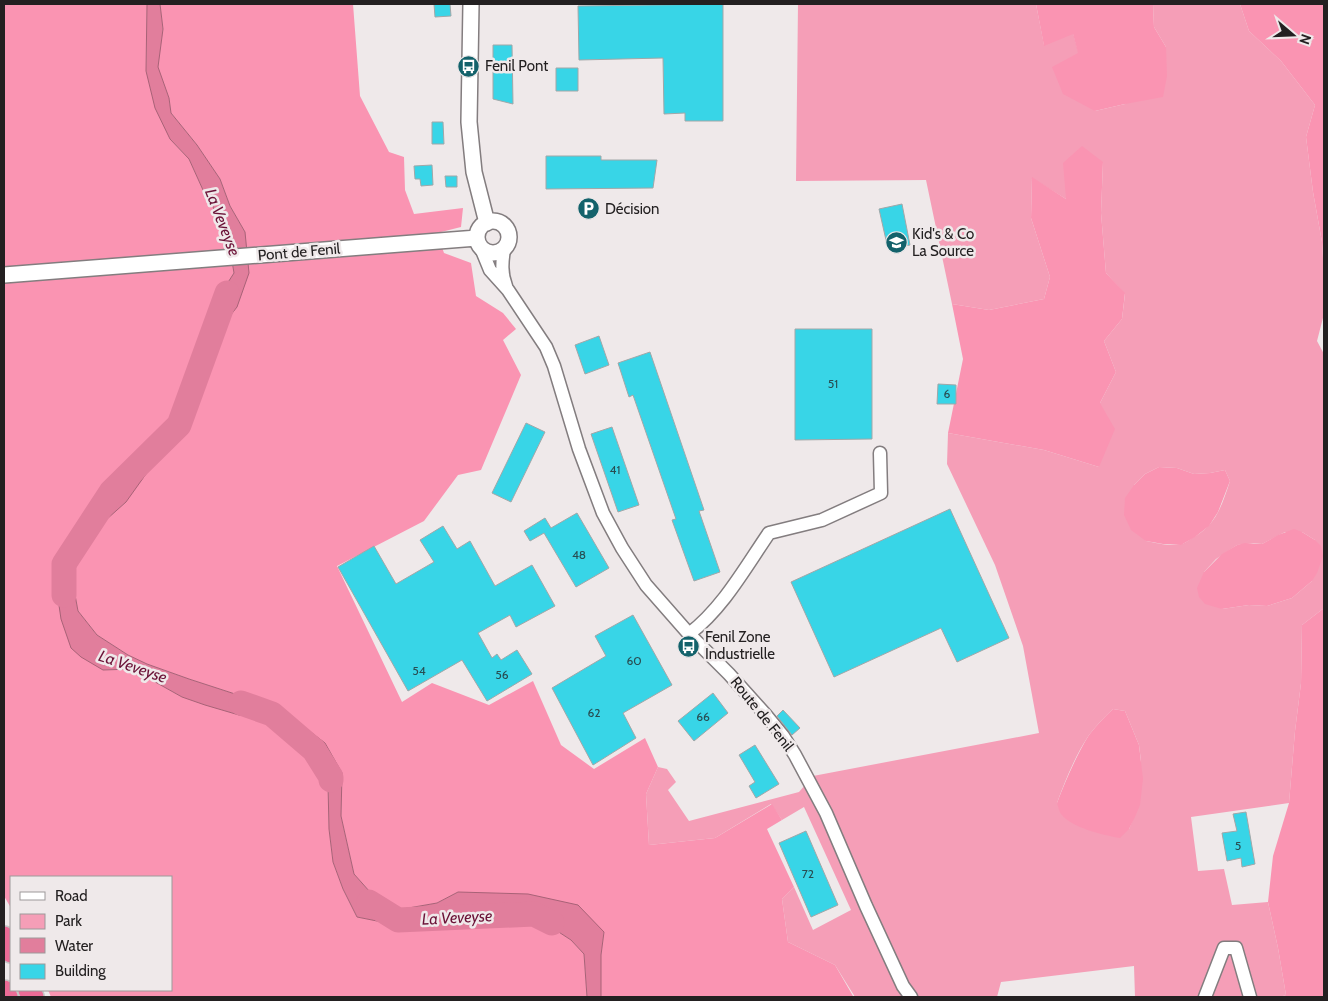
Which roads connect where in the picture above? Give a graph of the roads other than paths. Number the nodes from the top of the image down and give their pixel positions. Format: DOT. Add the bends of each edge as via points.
graph roads {
  1 [pos="470,4"];
  2 [pos="487,223"];
  3 [pos="479,243"];
  4 [pos="504,249"];
  5 [pos="4,275"];
  6 [pos="508,290"];
  7 [pos="880,453"];
  8 [pos="689,634"];
  9 [pos="4,937"];
  10 [pos="10,950"];
  11 [pos="4,991"];
  12 [pos="7,997"];
  13 [pos="911,997"];
  14 [pos="1205,997"];
  15 [pos="1250,997"];
  1 -- 2 [label="street" via="469,122 474,172"];
  2 -- 3 [label="street" via="479,229"];
  2 -- 4 [label="street" via="497,222 505,228 508,238"];
  3 -- 4 [label="street" via="491,253"];
  3 -- 5 [label="street, Pont de Fenil" via="448,240"];
  3 -- 6 [label="street, Route de Fenil" via="490,270"];
  4 -- 6 [label="street, Route de Fenil" via="501,265"];
  6 -- 8 [label="street, Route de Fenil" via="546,347 603,514 646,585"];
  7 -- 8 [label="street" via="881,493 822,520 769,533 730,591 703,623"];
  8 -- 13 [label="street, Route de Fenil" via="765,714 795,755 826,813 903,986"];
  9 -- 10 [label="highway"];
  11 -- 12 [label="highway"];
  14 -- 15 [label="street" via="1224,948 1236,948"];
}
